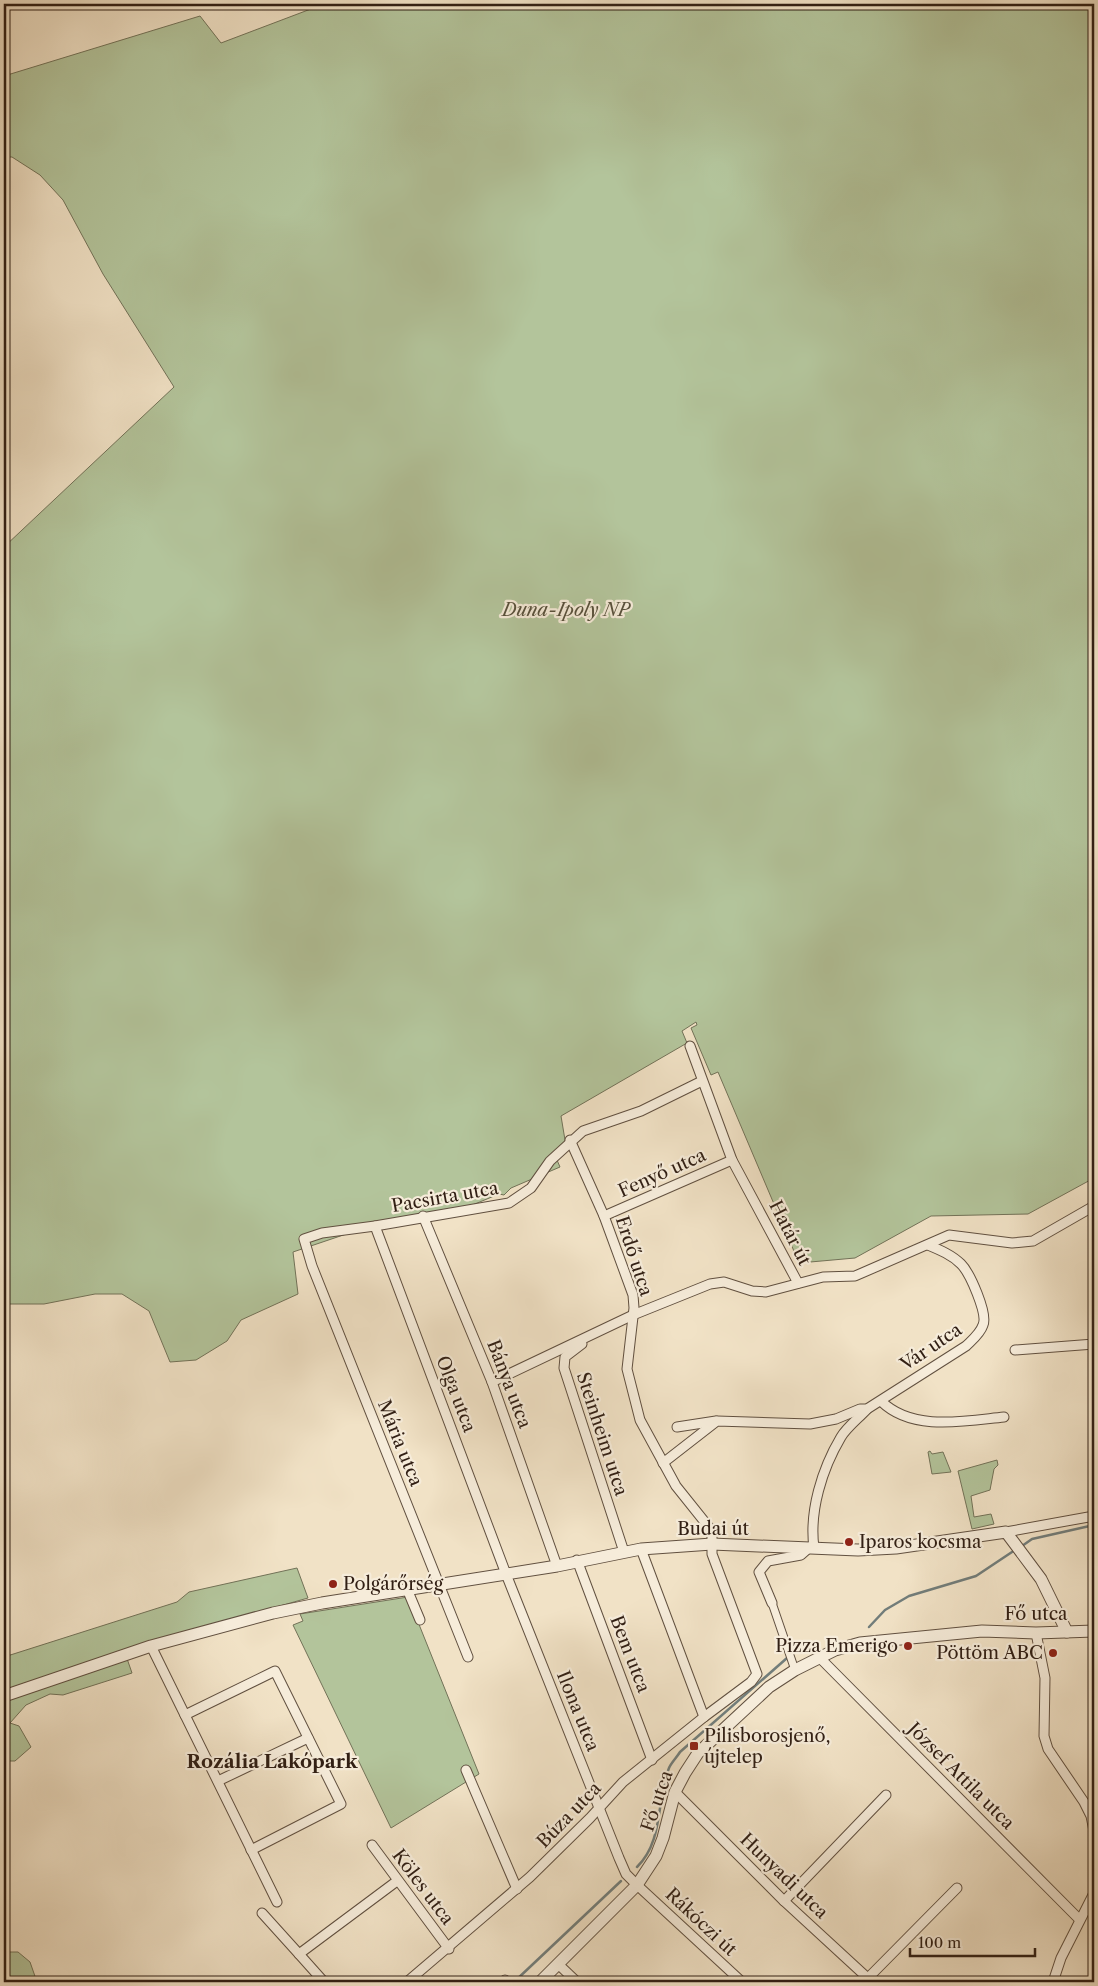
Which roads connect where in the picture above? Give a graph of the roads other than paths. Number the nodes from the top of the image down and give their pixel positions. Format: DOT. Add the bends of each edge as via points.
graph roads {
  1 [pos="690,1046"];
  2 [pos="702,1080"];
  3 [pos="570,1140"];
  4 [pos="732,1160"];
  5 [pos="1094,1206"];
  6 [pos="423,1216"];
  7 [pos="604,1216"];
  8 [pos="375,1226"];
  9 [pos="304,1239"];
  10 [pos="928,1245"];
  11 [pos="798,1283"];
  12 [pos="633,1315"];
  13 [pos="590,1335"];
  14 [pos="1094,1344"];
  15 [pos="1015,1350"];
  16 [pos="492,1382"];
  17 [pos="881,1401"];
  18 [pos="868,1409"];
  19 [pos="1004,1417"];
  20 [pos="717,1421"];
  21 [pos="677,1427"];
  22 [pos="662,1463"];
  23 [pos="1094,1516"];
  24 [pos="1006,1532"];
  25 [pos="712,1544"];
  26 [pos="812,1548"];
  27 [pos="642,1549"];
  28 [pos="624,1552"];
  29 [pos="577,1560"];
  30 [pos="557,1566"];
  31 [pos="506,1574"];
  32 [pos="439,1584"];
  33 [pos="407,1589"];
  34 [pos="772,1603"];
  35 [pos="420,1620"];
  36 [pos="1094,1631"];
  37 [pos="1067,1632"];
  38 [pos="1036,1633"];
  39 [pos="150,1646"];
  40 [pos="468,1657"];
  41 [pos="819,1657"];
  42 [pos="795,1670"];
  43 [pos="757,1674"];
  44 [pos="4,1696"];
  45 [pos="185,1715"];
  46 [pos="704,1716"];
  47 [pos="308,1738"];
  48 [pos="652,1760"];
  49 [pos="466,1770"];
  50 [pos="218,1781"];
  51 [pos="675,1792"];
  52 [pos="886,1795"];
  53 [pos="599,1807"];
  54 [pos="1094,1831"];
  55 [pos="372,1845"];
  56 [pos="251,1850"];
  57 [pos="397,1881"];
  58 [pos="637,1885"];
  59 [pos="957,1888"];
  60 [pos="517,1889"];
  61 [pos="1094,1893"];
  62 [pos="784,1901"];
  63 [pos="277,1902"];
  64 [pos="262,1913"];
  65 [pos="1079,1919"];
  66 [pos="449,1949"];
  67 [pos="299,1954"];
  68 [pos="558,1964"];
  69 [pos="870,1980"];
  70 [pos="324,1982"];
  71 [pos="407,1982"];
  72 [pos="540,1982"];
  73 [pos="577,1982"];
  74 [pos="742,1982"];
  75 [pos="1053,1982"];
  1 -- 2 [label="street, Határ út"];
  2 -- 3 [label="street, Pacsirta utca" via="641,1111 583,1131"];
  2 -- 4 [label="street, Határ út"];
  3 -- 6 [label="street, Pacsirta utca" via="531,1188 509,1203"];
  3 -- 7 [label="street, Erdő utca"];
  4 -- 7 [label="street, Fenyő utca"];
  4 -- 11 [label="street, Határ út"];
  5 -- 10 [label="street, Határ út" via="1033,1241 1012,1243 951,1235"];
  6 -- 8 [label="street, Pacsirta utca"];
  6 -- 16 [label="street, Bánya utca"];
  7 -- 12 [label="street, Erdő utca" via="633,1292"];
  8 -- 9 [label="street, Pacsirta utca" via="322,1233"];
  8 -- 31 [label="street, Olga utca"];
  9 -- 32 [label="street, Mária utca"];
  10 -- 11 [label="street, Határ út" via="859,1275 823,1277"];
  10 -- 17 [label="street, Vár utca" via="963,1266 984,1310 984,1324 966,1346"];
  11 -- 12 [label="street" via="770,1292 713,1283"];
  12 -- 13 [label="street"];
  12 -- 22 [label="street, Erdő utca" via="627,1369 640,1420"];
  13 -- 16 [label="street"];
  13 -- 28 [label="street, Steinheim utca" via="585,1343 565,1357 564,1368"];
  14 -- 15 [label="street"];
  16 -- 30 [label="street, Bánya utca"];
  17 -- 18 [label="street, Vár utca"];
  17 -- 19 [label="street" via="890,1410 925,1422"];
  18 -- 20 [label="street, Vár utca" via="810,1424"];
  18 -- 26 [label="street" via="841,1436 823,1478 814,1514"];
  20 -- 21 [label="street, Vár utca"];
  20 -- 22 [label="street"];
  22 -- 25 [label="street, Erdő utca" via="712,1531"];
  23 -- 24 [label="street, Budai út"];
  24 -- 26 [label="street, Budai út" via="896,1548"];
  24 -- 37 [label="street" via="1041,1579"];
  25 -- 26 [label="street, Budai út"];
  25 -- 27 [label="street, Budai út"];
  25 -- 43 [label="street, Erdő utca" via="712,1554"];
  26 -- 34 [label="street" via="801,1555 768,1561 759,1572"];
  27 -- 28 [label="street, Budai út"];
  27 -- 46 [label="street"];
  28 -- 29 [label="street, Budai út"];
  29 -- 30 [label="street, Budai út"];
  29 -- 48 [label="street, Bem utca"];
  30 -- 31 [label="street, Budai út"];
  31 -- 32 [label="street, Budai út"];
  31 -- 53 [label="street, Ilona utca"];
  32 -- 33 [label="street, Budai út"];
  32 -- 40 [label="street, Mária utca"];
  33 -- 35 [label="street"];
  33 -- 39 [label="street, Budai út" via="214,1627"];
  34 -- 42 [label="street"];
  36 -- 37 [label="street, Fő utca"];
  37 -- 38 [label="street, Fő utca"];
  38 -- 41 [label="street, Fő utca" via="982,1631 860,1642"];
  38 -- 54 [label="street" via="1045,1678 1044,1736 1048,1750 1084,1802"];
  39 -- 44 [label="street, Budai út"];
  39 -- 45 [label="street"];
  41 -- 42 [label="street, Fő utca"];
  41 -- 65 [label="street, József Attila utca"];
  42 -- 51 [label="street, Fő utca" via="769,1687 698,1753"];
  43 -- 46 [label="street, Búza utca" via="751,1682"];
  45 -- 47 [label="street" via="275,1671"];
  45 -- 50 [label="street"];
  46 -- 48 [label="street, Búza utca"];
  47 -- 50 [label="street"];
  47 -- 56 [label="street" via="341,1804"];
  48 -- 53 [label="street, Búza utca" via="623,1782"];
  49 -- 60 [label="street"];
  50 -- 56 [label="street"];
  51 -- 58 [label="street, Fő utca" via="664,1838"];
  51 -- 62 [label="street, Hunyadi utca"];
  52 -- 62 [label="street"];
  53 -- 58 [label="street, Ilona utca" via="626,1874"];
  53 -- 60 [label="street, Búza utca"];
  55 -- 57 [label="street, Köles utca"];
  56 -- 63 [label="street"];
  57 -- 66 [label="street, Köles utca"];
  57 -- 67 [label="street"];
  58 -- 68 [label="street, Fő utca"];
  58 -- 74 [label="street, Rákóczi út"];
  59 -- 69 [label="street"];
  60 -- 66 [label="street, Búza utca"];
  61 -- 65 [label="street"];
  62 -- 69 [label="street, Hunyadi utca"];
  64 -- 67 [label="street"];
  65 -- 75 [label="street"];
  66 -- 71 [label="street, Búza utca"];
  67 -- 70 [label="street"];
  68 -- 72 [label="street, Fő utca"];
  68 -- 73 [label="street"];
}
